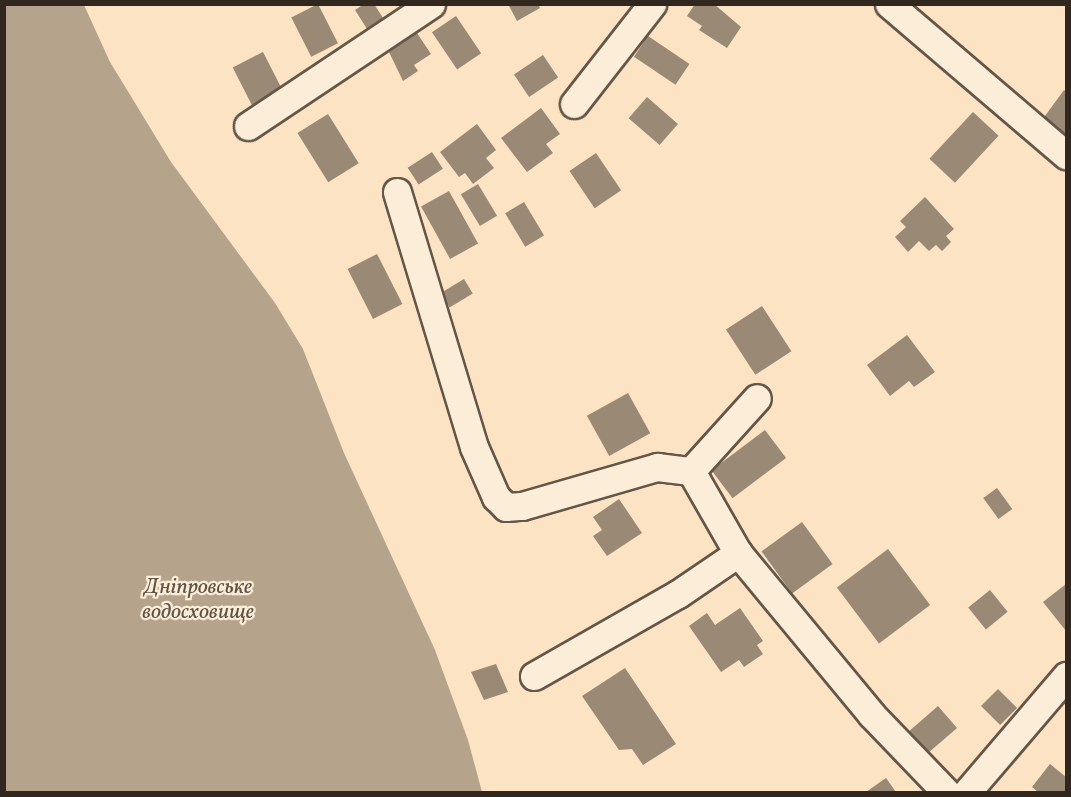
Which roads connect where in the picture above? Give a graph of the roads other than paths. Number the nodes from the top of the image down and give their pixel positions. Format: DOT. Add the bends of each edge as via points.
graph roads {
  1 [pos="431,4"];
  2 [pos="652,4"];
  3 [pos="889,4"];
  4 [pos="574,104"];
  5 [pos="248,126"];
  6 [pos="1066,154"];
  7 [pos="398,192"];
  8 [pos="757,398"];
  9 [pos="691,471"];
  10 [pos="738,553"];
  11 [pos="1066,675"];
  12 [pos="534,676"];
  13 [pos="946,792"];
  14 [pos="967,792"];
  1 -- 5 [label="street"];
  2 -- 4 [label="street"];
  3 -- 6 [label="street"];
  7 -- 9 [label="street" via="474,447 496,497 506,507 522,506 657,467"];
  8 -- 9 [label="street"];
  9 -- 10 [label="street"];
  10 -- 12 [label="street" via="678,594"];
  10 -- 13 [label="street" via="871,714"];
  11 -- 14 [label="street"];
}
